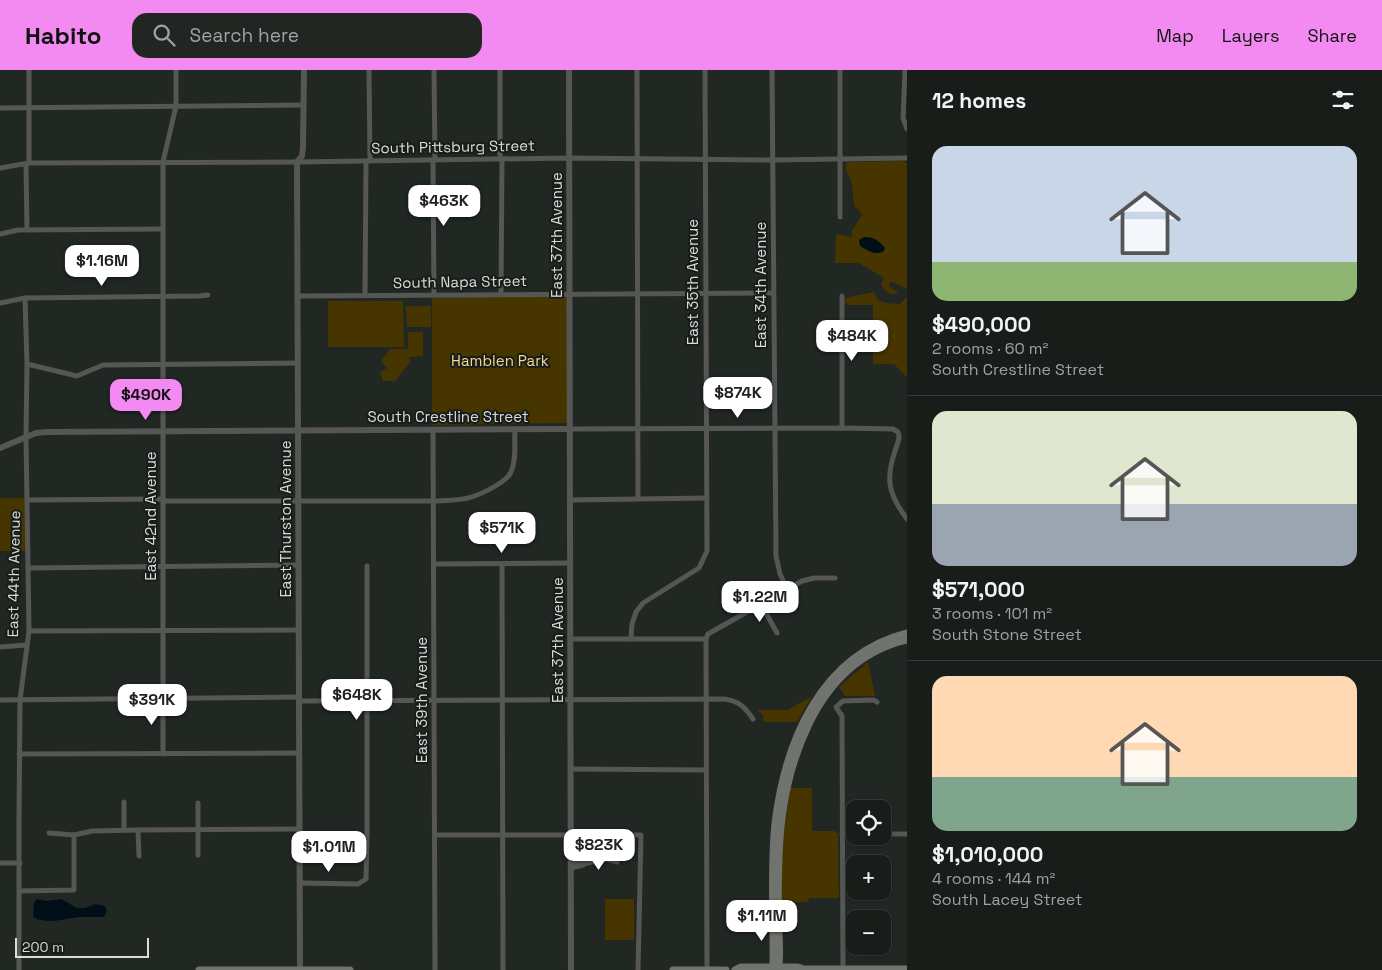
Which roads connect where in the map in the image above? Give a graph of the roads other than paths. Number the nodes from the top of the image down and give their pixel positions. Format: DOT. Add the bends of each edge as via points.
graph roads {
  1 [pos="29,70"];
  2 [pos="176,70"];
  3 [pos="304,70"];
  4 [pos="369,70"];
  5 [pos="434,70"];
  6 [pos="500,70"];
  7 [pos="569,70"];
  8 [pos="637,70"];
  9 [pos="705,70"];
  10 [pos="772,70"];
  11 [pos="840,70"];
  12 [pos="905,70"];
  13 [pos="304,105"];
  14 [pos="176,106"];
  15 [pos="29,107"];
  16 [pos="0,108"];
  17 [pos="905,118"];
  18 [pos="907,129"];
  19 [pos="569,158"];
  20 [pos="638,158"];
  21 [pos="907,158"];
  22 [pos="501,159"];
  23 [pos="706,159"];
  24 [pos="840,159"];
  25 [pos="434,160"];
  26 [pos="773,160"];
  27 [pos="368,161"];
  28 [pos="163,162"];
  29 [pos="297,162"];
  30 [pos="27,163"];
  31 [pos="0,168"];
  32 [pos="840,217"];
  33 [pos="162,229"];
  34 [pos="27,230"];
  35 [pos="0,234"];
  36 [pos="570,293"];
  37 [pos="502,294"];
  38 [pos="638,294"];
  39 [pos="705,294"];
  40 [pos="773,294"];
  41 [pos="208,295"];
  42 [pos="366,295"];
  43 [pos="434,295"];
  44 [pos="297,296"];
  45 [pos="842,296"];
  46 [pos="163,297"];
  47 [pos="25,298"];
  48 [pos="0,303"];
  49 [pos="298,363"];
  50 [pos="27,364"];
  51 [pos="164,365"];
  52 [pos="706,428"];
  53 [pos="775,428"];
  54 [pos="842,428"];
  55 [pos="515,429"];
  56 [pos="570,429"];
  57 [pos="638,429"];
  58 [pos="433,430"];
  59 [pos="298,431"];
  60 [pos="163,432"];
  61 [pos="26,437"];
  62 [pos="0,448"];
  63 [pos="707,498"];
  64 [pos="638,499"];
  65 [pos="28,500"];
  66 [pos="163,500"];
  67 [pos="570,500"];
  68 [pos="434,501"];
  69 [pos="298,502"];
  70 [pos="907,520"];
  71 [pos="570,563"];
  72 [pos="434,564"];
  73 [pos="502,564"];
  74 [pos="299,566"];
  75 [pos="367,566"];
  76 [pos="163,567"];
  77 [pos="28,568"];
  78 [pos="835,578"];
  79 [pos="787,589"];
  80 [pos="761,604"];
  81 [pos="299,630"];
  82 [pos="29,631"];
  83 [pos="163,631"];
  84 [pos="777,633"];
  85 [pos="907,633"];
  86 [pos="631,638"];
  87 [pos="570,639"];
  88 [pos="706,639"];
  89 [pos="907,640"];
  90 [pos="26,645"];
  91 [pos="0,646"];
  92 [pos="162,698"];
  93 [pos="299,699"];
  94 [pos="570,699"];
  95 [pos="707,699"];
  96 [pos="0,700"];
  97 [pos="20,700"];
  98 [pos="366,700"];
  99 [pos="503,700"];
  100 [pos="434,701"];
  101 [pos="877,702"];
  102 [pos="753,719"];
  103 [pos="299,753"];
  104 [pos="19,754"];
  105 [pos="162,754"];
  106 [pos="570,769"];
  107 [pos="706,770"];
  108 [pos="124,802"];
  109 [pos="198,803"];
  110 [pos="198,829"];
  111 [pos="300,829"];
  112 [pos="124,830"];
  113 [pos="138,830"];
  114 [pos="49,833"];
  115 [pos="842,834"];
  116 [pos="846,834"];
  117 [pos="891,834"];
  118 [pos="907,834"];
  119 [pos="74,835"];
  120 [pos="436,835"];
  121 [pos="503,835"];
  122 [pos="571,835"];
  123 [pos="198,855"];
  124 [pos="139,856"];
  125 [pos="20,862"];
  126 [pos="617,862"];
  127 [pos="0,863"];
  128 [pos="571,865"];
  129 [pos="300,883"];
  130 [pos="19,891"];
  131 [pos="300,969"];
  132 [pos="776,969"];
  133 [pos="906,969"];
  134 [pos="20,970"];
  135 [pos="199,970"];
  136 [pos="350,970"];
  137 [pos="436,970"];
  138 [pos="503,970"];
  139 [pos="571,970"];
  140 [pos="638,970"];
  141 [pos="673,970"];
  142 [pos="701,970"];
  143 [pos="707,970"];
  144 [pos="715,970"];
  145 [pos="726,970"];
  146 [pos="735,970"];
  147 [pos="803,970"];
  148 [pos="843,970"];
  1 -- 15 [label="street"];
  2 -- 14 [label="street, East 42nd Avenue"];
  3 -- 13 [label="street, East Thurston Avenue"];
  4 -- 27 [label="street"];
  5 -- 25 [label="street"];
  6 -- 22 [label="street"];
  7 -- 19 [label="street, East 37th Avenue"];
  8 -- 20 [label="street"];
  9 -- 23 [label="street, East 35th Avenue"];
  10 -- 26 [label="street, East 34th Avenue"];
  11 -- 24 [label="street"];
  12 -- 17 [label="street"];
  13 -- 14 [label="street"];
  13 -- 29 [label="street, East Thurston Avenue" via="302,156"];
  14 -- 15 [label="street"];
  14 -- 28 [label="street, East 42nd Avenue"];
  15 -- 16 [label="street"];
  15 -- 30 [label="street"];
  17 -- 18 [label="street"];
  19 -- 20 [label="street, South Pittsburg Street"];
  19 -- 22 [label="street, South Pittsburg Street"];
  19 -- 36 [label="street, East 37th Avenue"];
  20 -- 23 [label="street, South Pittsburg Street"];
  20 -- 38 [label="street"];
  21 -- 24 [label="street, South Pittsburg Street"];
  22 -- 25 [label="street, South Pittsburg Street"];
  22 -- 37 [label="street"];
  23 -- 26 [label="street, South Pittsburg Street"];
  23 -- 39 [label="street, East 35th Avenue"];
  24 -- 26 [label="street, South Pittsburg Street"];
  24 -- 32 [label="street"];
  25 -- 27 [label="street, South Pittsburg Street"];
  25 -- 43 [label="street"];
  26 -- 40 [label="street, East 34th Avenue"];
  27 -- 29 [label="street, South Pittsburg Street"];
  27 -- 42 [label="street"];
  28 -- 29 [label="street, South Pittsburg Street"];
  28 -- 30 [label="street, South Pittsburg Street"];
  28 -- 33 [label="street, East 42nd Avenue"];
  29 -- 44 [label="street, East Thurston Avenue"];
  30 -- 31 [label="street, South Pittsburg Street"];
  30 -- 34 [label="street"];
  33 -- 34 [label="street"];
  33 -- 46 [label="street, East 42nd Avenue"];
  34 -- 35 [label="street"];
  36 -- 37 [label="street, South Napa Street"];
  36 -- 38 [label="street, South Napa Street"];
  36 -- 56 [label="street, East 37th Avenue"];
  37 -- 43 [label="street, South Napa Street"];
  38 -- 39 [label="street, South Napa Street"];
  38 -- 57 [label="street"];
  39 -- 40 [label="street, South Napa Street"];
  39 -- 52 [label="street, East 35th Avenue"];
  40 -- 53 [label="street, East 34th Avenue"];
  41 -- 46 [label="street"];
  42 -- 43 [label="street, South Napa Street"];
  42 -- 44 [label="street, South Napa Street"];
  44 -- 49 [label="street, East Thurston Avenue"];
  45 -- 54 [label="street"];
  46 -- 47 [label="street"];
  46 -- 51 [label="street, East 42nd Avenue"];
  47 -- 48 [label="street"];
  47 -- 50 [label="street, East 44th Avenue"];
  49 -- 51 [label="street"];
  49 -- 59 [label="street, East Thurston Avenue"];
  50 -- 51 [label="street" via="76,376 103,365"];
  50 -- 61 [label="street, East 44th Avenue"];
  51 -- 60 [label="street, East 42nd Avenue"];
  52 -- 53 [label="street, South Crestline Street"];
  52 -- 57 [label="street, South Crestline Street"];
  52 -- 63 [label="street, East 35th Avenue"];
  53 -- 54 [label="street, South Crestline Street"];
  53 -- 79 [label="street, East 34th Avenue" via="776,556"];
  54 -- 70 [label="street, South Crestline Street" via="885,428 898,432 900,437 890,467 889,484 897,506"];
  55 -- 56 [label="street, South Crestline Street"];
  55 -- 58 [label="street, South Crestline Street"];
  55 -- 68 [label="street" via="514,462 510,474 474,497"];
  56 -- 57 [label="street, South Crestline Street"];
  56 -- 67 [label="street, East 37th Avenue"];
  57 -- 64 [label="street"];
  58 -- 59 [label="street, South Crestline Street"];
  58 -- 68 [label="street, East 39th Avenue"];
  59 -- 60 [label="street, South Crestline Street"];
  59 -- 69 [label="street, East Thurston Avenue"];
  60 -- 61 [label="street, South Crestline Street" via="47,432"];
  60 -- 66 [label="street, East 42nd Avenue"];
  61 -- 62 [label="street, South Crestline Street"];
  61 -- 65 [label="street, East 44th Avenue"];
  63 -- 64 [label="street"];
  63 -- 86 [label="street, East 35th Avenue" via="707,551 702,564 687,577 643,603 634,618"];
  64 -- 67 [label="street"];
  65 -- 66 [label="street"];
  65 -- 77 [label="street, East 44th Avenue"];
  66 -- 69 [label="street"];
  66 -- 76 [label="street, East 42nd Avenue"];
  67 -- 71 [label="street, East 37th Avenue"];
  68 -- 69 [label="street"];
  68 -- 72 [label="street, East 39th Avenue"];
  69 -- 74 [label="street, East Thurston Avenue"];
  71 -- 73 [label="street"];
  71 -- 87 [label="street, East 37th Avenue"];
  72 -- 73 [label="street"];
  72 -- 100 [label="street, East 39th Avenue"];
  73 -- 99 [label="street"];
  74 -- 76 [label="street"];
  74 -- 81 [label="street, East Thurston Avenue"];
  75 -- 98 [label="street"];
  76 -- 77 [label="street"];
  76 -- 83 [label="street, East 42nd Avenue"];
  77 -- 82 [label="street, East 44th Avenue"];
  78 -- 79 [label="street" via="814,578"];
  79 -- 80 [label="street"];
  80 -- 84 [label="street"];
  80 -- 88 [label="street" via="708,634"];
  81 -- 83 [label="street"];
  81 -- 93 [label="street, East Thurston Avenue"];
  82 -- 83 [label="street"];
  82 -- 90 [label="street, East 44th Avenue"];
  83 -- 92 [label="street, East 42nd Avenue"];
  85 -- 132 [label="main road" via="872,646 835,674 812,704 802,725 782,783 775,824"];
  86 -- 87 [label="street"];
  86 -- 88 [label="street"];
  87 -- 94 [label="street, East 37th Avenue"];
  88 -- 95 [label="street"];
  89 -- 132 [label="main road" via="882,648 852,667 818,705 806,732 788,786 781,825"];
  90 -- 91 [label="street"];
  90 -- 97 [label="street, East 44th Avenue"];
  92 -- 93 [label="street"];
  92 -- 97 [label="street"];
  92 -- 105 [label="street, East 42nd Avenue"];
  93 -- 98 [label="street"];
  93 -- 103 [label="street, East Thurston Avenue"];
  94 -- 95 [label="street"];
  94 -- 99 [label="street"];
  94 -- 106 [label="street, East 37th Avenue"];
  95 -- 102 [label="street" via="735,701 745,707"];
  95 -- 107 [label="street"];
  96 -- 97 [label="street"];
  97 -- 104 [label="street, East 44th Avenue"];
  98 -- 100 [label="street"];
  98 -- 129 [label="street" via="366,879 358,884"];
  99 -- 100 [label="street"];
  99 -- 121 [label="street"];
  100 -- 120 [label="street, East 39th Avenue"];
  101 -- 115 [label="street" via="844,701 836,708 842,716"];
  103 -- 105 [label="street"];
  103 -- 111 [label="street, East Thurston Avenue"];
  104 -- 105 [label="street"];
  104 -- 125 [label="street, East 44th Avenue"];
  106 -- 107 [label="street"];
  106 -- 122 [label="street, East 37th Avenue"];
  107 -- 143 [label="street"];
  108 -- 112 [label="street"];
  109 -- 110 [label="street"];
  110 -- 111 [label="street"];
  110 -- 113 [label="street"];
  110 -- 123 [label="street"];
  111 -- 129 [label="street, East Thurston Avenue"];
  112 -- 113 [label="street"];
  112 -- 119 [label="street"];
  113 -- 124 [label="street"];
  114 -- 119 [label="street"];
  115 -- 116 [label="street"];
  115 -- 148 [label="street"];
  117 -- 118 [label="street"];
  119 -- 130 [label="street" via="74,890"];
  120 -- 121 [label="street"];
  120 -- 137 [label="street, East 39th Avenue"];
  121 -- 122 [label="street"];
  121 -- 138 [label="street"];
  122 -- 128 [label="street, East 37th Avenue"];
  122 -- 140 [label="street" via="641,835"];
  125 -- 127 [label="street"];
  125 -- 130 [label="street, East 44th Avenue"];
  126 -- 128 [label="street" via="606,859"];
  128 -- 139 [label="street, East 37th Avenue"];
  129 -- 131 [label="street, East Thurston Avenue"];
  130 -- 134 [label="street, East 44th Avenue"];
  131 -- 135 [label="main road"];
  131 -- 136 [label="main road"];
  132 -- 146 [label="main road"];
  132 -- 147 [label="main road" via="798,967"];
  133 -- 148 [label="main road"];
  141 -- 142 [label="main road"];
  142 -- 143 [label="main road"];
  143 -- 144 [label="main road"];
  144 -- 145 [label="main road"];
  147 -- 148 [label="main road"];
}
